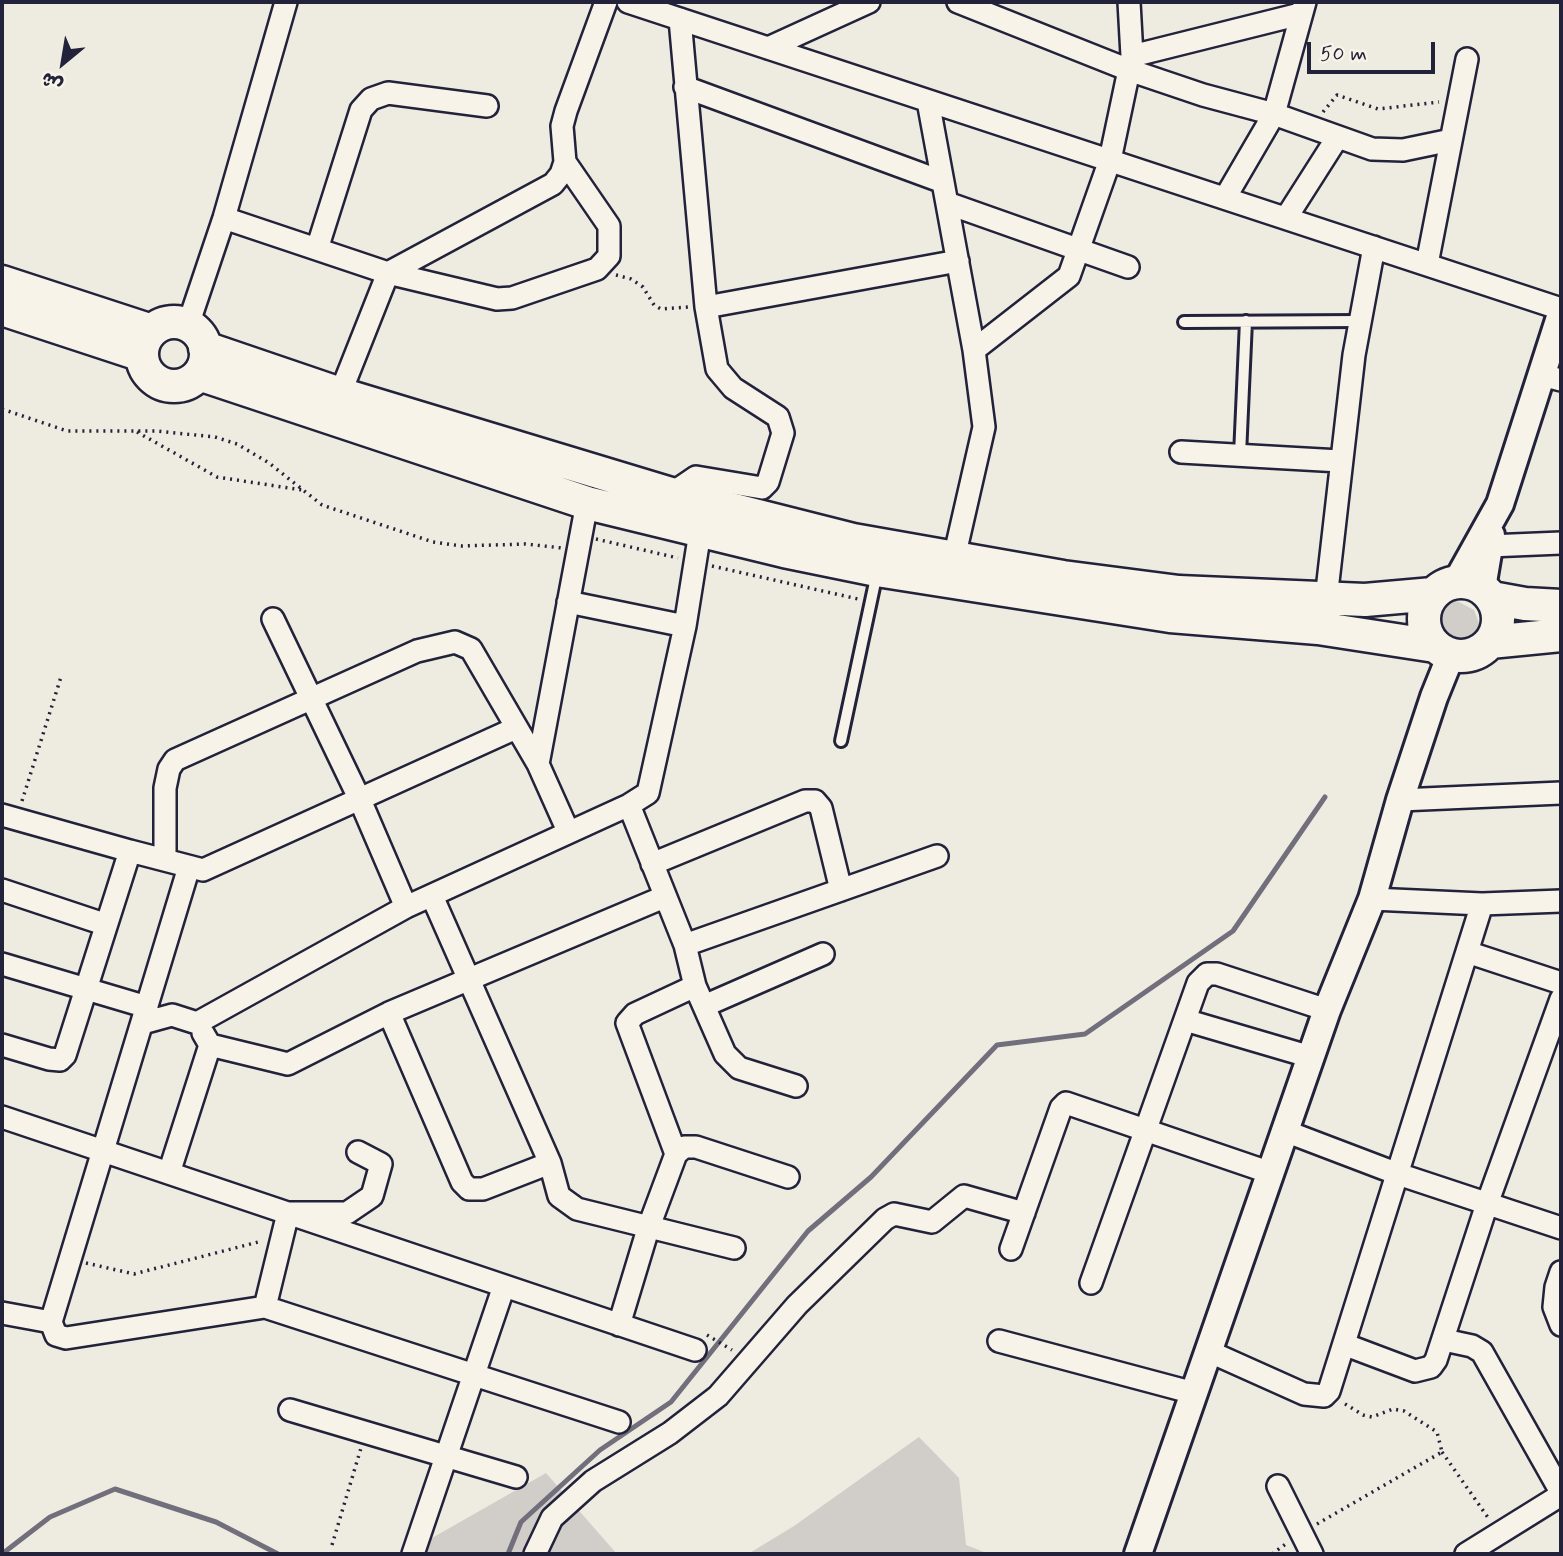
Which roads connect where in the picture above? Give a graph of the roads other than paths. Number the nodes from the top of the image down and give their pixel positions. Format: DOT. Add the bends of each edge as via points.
graph roads {
  1 [pos="286,2"];
  2 [pos="606,2"];
  3 [pos="628,2"];
  4 [pos="870,2"];
  5 [pos="958,2"];
  6 [pos="1129,2"];
  7 [pos="1303,8"];
  8 [pos="680,19"];
  9 [pos="768,48"];
  10 [pos="1467,59"];
  11 [pos="1131,63"];
  12 [pos="685,88"];
  13 [pos="928,100"];
  14 [pos="487,106"];
  15 [pos="1274,114"];
  16 [pos="1337,138"];
  17 [pos="1451,140"];
  18 [pos="1110,160"];
  19 [pos="565,162"];
  20 [pos="945,193"];
  21 [pos="1225,198"];
  22 [pos="224,218"];
  23 [pos="1286,218"];
  24 [pos="1374,247"];
  25 [pos="317,249"];
  26 [pos="1081,249"];
  27 [pos="958,261"];
  28 [pos="1427,264"];
  29 [pos="1128,267"];
  30 [pos="388,273"];
  31 [pos="2,282"];
  32 [pos="706,307"];
  33 [pos="2,309"];
  34 [pos="1561,309"];
  35 [pos="1561,314"];
  36 [pos="1184,321"];
  37 [pos="1246,321"];
  38 [pos="1360,321"];
  39 [pos="147,343"];
  40 [pos="197,349"];
  41 [pos="974,350"];
  42 [pos="1551,377"];
  43 [pos="340,394"];
  44 [pos="1181,452"];
  45 [pos="1240,455"];
  46 [pos="1340,461"];
  47 [pos="671,494"];
  48 [pos="587,503"];
  49 [pos="1494,516"];
  50 [pos="1561,543"];
  51 [pos="1489,546"];
  52 [pos="699,547"];
  53 [pos="954,558"];
  54 [pos="877,570"];
  55 [pos="1466,590"];
  56 [pos="1326,599"];
  57 [pos="568,602"];
  58 [pos="1561,606"];
  59 [pos="273,619"];
  60 [pos="685,626"];
  61 [pos="1561,635"];
  62 [pos="1490,642"];
  63 [pos="1443,650"];
  64 [pos="310,699"];
  65 [pos="516,728"];
  66 [pos="841,741"];
  67 [pos="538,764"];
  68 [pos="1561,793"];
  69 [pos="360,800"];
  70 [pos="1400,800"];
  71 [pos="629,805"];
  72 [pos="9,817"];
  73 [pos="568,831"];
  74 [pos="130,851"];
  75 [pos="937,856"];
  76 [pos="165,860"];
  77 [pos="652,863"];
  78 [pos="189,867"];
  79 [pos="2,890"];
  80 [pos="841,890"];
  81 [pos="432,896"];
  82 [pos="664,897"];
  83 [pos="1372,899"];
  84 [pos="1561,901"];
  85 [pos="1482,904"];
  86 [pos="406,907"];
  87 [pos="104,924"];
  88 [pos="685,945"];
  89 [pos="1467,952"];
  90 [pos="824,954"];
  91 [pos="2,964"];
  92 [pos="469,978"];
  93 [pos="1561,983"];
  94 [pos="695,986"];
  95 [pos="85,989"];
  96 [pos="1561,999"];
  97 [pos="704,1006"];
  98 [pos="1328,1010"];
  99 [pos="389,1013"];
  100 [pos="145,1015"];
  101 [pos="1185,1020"];
  102 [pos="197,1023"];
  103 [pos="2,1045"];
  104 [pos="210,1045"];
  105 [pos="1311,1056"];
  106 [pos="796,1086"];
  107 [pos="2,1117"];
  108 [pos="1147,1128"];
  109 [pos="1285,1131"];
  110 [pos="104,1152"];
  111 [pos="358,1152"];
  112 [pos="676,1154"];
  113 [pos="550,1163"];
  114 [pos="1271,1173"];
  115 [pos="169,1174"];
  116 [pos="1398,1174"];
  117 [pos="788,1177"];
  118 [pos="1487,1204"];
  119 [pos="288,1213"];
  120 [pos="1024,1213"];
  121 [pos="1561,1228"];
  122 [pos="648,1229"];
  123 [pos="734,1248"];
  124 [pos="1012,1249"];
  125 [pos="1561,1272"];
  126 [pos="1091,1283"];
  127 [pos="504,1286"];
  128 [pos="265,1307"];
  129 [pos="2,1313"];
  130 [pos="51,1322"];
  131 [pos="619,1325"];
  132 [pos="1561,1325"];
  133 [pos="1444,1340"];
  134 [pos="999,1341"];
  135 [pos="1346,1345"];
  136 [pos="695,1350"];
  137 [pos="1208,1351"];
  138 [pos="474,1376"];
  139 [pos="1194,1393"];
  140 [pos="290,1410"];
  141 [pos="619,1422"];
  142 [pos="446,1456"];
  143 [pos="516,1477"];
  144 [pos="1278,1486"];
  145 [pos="1561,1494"];
  146 [pos="413,1554"];
  147 [pos="535,1554"];
  148 [pos="1138,1554"];
  149 [pos="1312,1554"];
  150 [pos="1466,1554"];
  1 -- 22 [label="street"];
  2 -- 19 [label="street" via="562,126"];
  3 -- 8 [label="street"];
  4 -- 9 [label="street"];
  5 -- 11 [label="street"];
  6 -- 11 [label="street"];
  7 -- 11 [label="street"];
  7 -- 15 [label="street"];
  8 -- 9 [label="street"];
  8 -- 12 [label="street"];
  9 -- 13 [label="street"];
  10 -- 17 [label="street"];
  11 -- 15 [label="street" via="1203,95"];
  11 -- 18 [label="street"];
  12 -- 20 [label="street"];
  12 -- 32 [label="street"];
  13 -- 18 [label="street"];
  13 -- 20 [label="street"];
  14 -- 25 [label="street" via="388,93 371,99 361,110"];
  15 -- 16 [label="street"];
  15 -- 21 [label="street"];
  16 -- 17 [label="street" via="1383,150"];
  16 -- 23 [label="street"];
  17 -- 28 [label="street"];
  18 -- 21 [label="street"];
  18 -- 26 [label="street"];
  19 -- 30 [label="street" via="553,184"];
  19 -- 30 [label="street" via="609,226 608,256 597,269 497,299"];
  20 -- 26 [label="street"];
  20 -- 27 [label="street"];
  21 -- 23 [label="street"];
  22 -- 25 [label="street"];
  22 -- 40 [label="street"];
  23 -- 24 [label="street"];
  24 -- 28 [label="street"];
  24 -- 38 [label="street"];
  25 -- 30 [label="street"];
  26 -- 29 [label="street"];
  26 -- 41 [label="street" via="1069,276"];
  27 -- 32 [label="street"];
  27 -- 41 [label="street"];
  28 -- 34 [label="street"];
  30 -- 43 [label="street"];
  31 -- 39 [label="main road"];
  32 -- 47 [label="street" via="720,376 778,417 783,425 782,441 762,488 696,477"];
  33 -- 39 [label="main road"];
  35 -- 42 [label="street"];
  36 -- 37 [label="lane"];
  37 -- 38 [label="lane"];
  37 -- 45 [label="lane"];
  38 -- 46 [label="street"];
  39 -- 40 [label="main road" via="173,322"];
  39 -- 40 [label="main road" via="147,371 160,383 185,384"];
  40 -- 43 [label="main road"];
  40 -- 48 [label="main road"];
  41 -- 53 [label="street" via="984,426"];
  42 -- 49 [label="street"];
  43 -- 47 [label="main road"];
  44 -- 45 [label="street"];
  45 -- 46 [label="street"];
  46 -- 56 [label="street"];
  47 -- 53 [label="main road" via="853,540"];
  48 -- 52 [label="main road"];
  48 -- 57 [label="street"];
  49 -- 51 [label="street"];
  49 -- 55 [label="street"];
  50 -- 51 [label="street"];
  51 -- 55 [label="street"];
  52 -- 54 [label="main road"];
  52 -- 60 [label="street"];
  53 -- 56 [label="main road" via="1179,592"];
  54 -- 63 [label="main road" via="1170,616 1318,628"];
  54 -- 66 [label="lane"];
  55 -- 56 [label="main road"];
  55 -- 58 [label="main road" via="1525,604"];
  55 -- 62 [label="main road" via="1499,620"];
  55 -- 63 [label="main road" via="1423,614 1428,637"];
  57 -- 60 [label="street"];
  57 -- 67 [label="street"];
  59 -- 64 [label="street"];
  60 -- 71 [label="street" via="652,787"];
  61 -- 62 [label="main road"];
  62 -- 63 [label="main road" via="1473,654"];
  63 -- 70 [label="street"];
  64 -- 65 [label="street" via="417,651 455,642 471,649"];
  64 -- 69 [label="street"];
  64 -- 76 [label="street" via="175,760 165,788"];
  65 -- 67 [label="street"];
  65 -- 69 [label="street"];
  67 -- 73 [label="street"];
  68 -- 70 [label="street"];
  69 -- 78 [label="street" via="203,870"];
  69 -- 86 [label="street"];
  70 -- 83 [label="street"];
  71 -- 73 [label="street"];
  71 -- 77 [label="street"];
  72 -- 74 [label="street"];
  73 -- 81 [label="street"];
  74 -- 76 [label="street"];
  74 -- 87 [label="street"];
  75 -- 80 [label="street"];
  76 -- 78 [label="street"];
  77 -- 80 [label="street" via="805,801 815,801 821,808"];
  77 -- 82 [label="street"];
  78 -- 100 [label="street"];
  79 -- 87 [label="street"];
  80 -- 88 [label="street"];
  81 -- 86 [label="street"];
  81 -- 92 [label="street"];
  82 -- 88 [label="street"];
  82 -- 92 [label="street"];
  83 -- 85 [label="street"];
  83 -- 98 [label="street"];
  84 -- 85 [label="street"];
  85 -- 89 [label="street"];
  86 -- 102 [label="street"];
  87 -- 95 [label="street"];
  88 -- 94 [label="street"];
  89 -- 93 [label="street"];
  89 -- 116 [label="street"];
  90 -- 97 [label="street"];
  91 -- 95 [label="street"];
  92 -- 99 [label="street"];
  92 -- 113 [label="street"];
  94 -- 97 [label="street"];
  94 -- 112 [label="street" via="635,1014 628,1023"];
  95 -- 100 [label="street"];
  95 -- 103 [label="street" via="60,1060"];
  96 -- 118 [label="street"];
  97 -- 106 [label="street" via="733,1065"];
  98 -- 101 [label="street" via="1207,974 1198,983"];
  98 -- 105 [label="street"];
  99 -- 104 [label="street" via="288,1064"];
  99 -- 113 [label="street" via="469,1189 483,1189"];
  100 -- 102 [label="street" via="172,1015"];
  100 -- 110 [label="street"];
  101 -- 105 [label="street"];
  101 -- 108 [label="street"];
  102 -- 104 [label="street"];
  104 -- 115 [label="street"];
  105 -- 109 [label="street"];
  107 -- 110 [label="street"];
  108 -- 114 [label="street"];
  108 -- 120 [label="street" via="1070,1102 1064,1105"];
  108 -- 126 [label="street"];
  109 -- 114 [label="street"];
  109 -- 116 [label="street"];
  110 -- 115 [label="street"];
  110 -- 130 [label="street"];
  111 -- 119 [label="street" via="381,1164 372,1196 348,1213"];
  112 -- 117 [label="street" via="684,1147 696,1147"];
  112 -- 122 [label="street"];
  113 -- 122 [label="street" via="559,1196 568,1205"];
  114 -- 137 [label="street"];
  115 -- 119 [label="street"];
  116 -- 118 [label="street"];
  116 -- 135 [label="street"];
  118 -- 121 [label="street"];
  118 -- 133 [label="street"];
  119 -- 127 [label="street"];
  119 -- 128 [label="street"];
  120 -- 124 [label="street"];
  120 -- 147 [label="street" via="964,1196 932,1222 889,1216 797,1306 718,1396 670,1433 593,1481 552,1518"];
  122 -- 123 [label="street"];
  122 -- 131 [label="street"];
  125 -- 132 [label="street" via="1554,1307"];
  127 -- 131 [label="street"];
  127 -- 138 [label="street"];
  128 -- 130 [label="street" via="66,1338 56,1335"];
  128 -- 138 [label="street"];
  129 -- 130 [label="street"];
  131 -- 136 [label="street"];
  133 -- 135 [label="street" via="1431,1367 1415,1371"];
  133 -- 145 [label="street" via="1482,1352"];
  134 -- 139 [label="street"];
  135 -- 137 [label="street" via="1324,1396 1304,1394"];
  137 -- 139 [label="street"];
  138 -- 141 [label="street"];
  138 -- 142 [label="street"];
  139 -- 148 [label="street"];
  140 -- 142 [label="street"];
  142 -- 143 [label="street"];
  142 -- 146 [label="street"];
  144 -- 149 [label="street"];
  145 -- 150 [label="street"];
}
